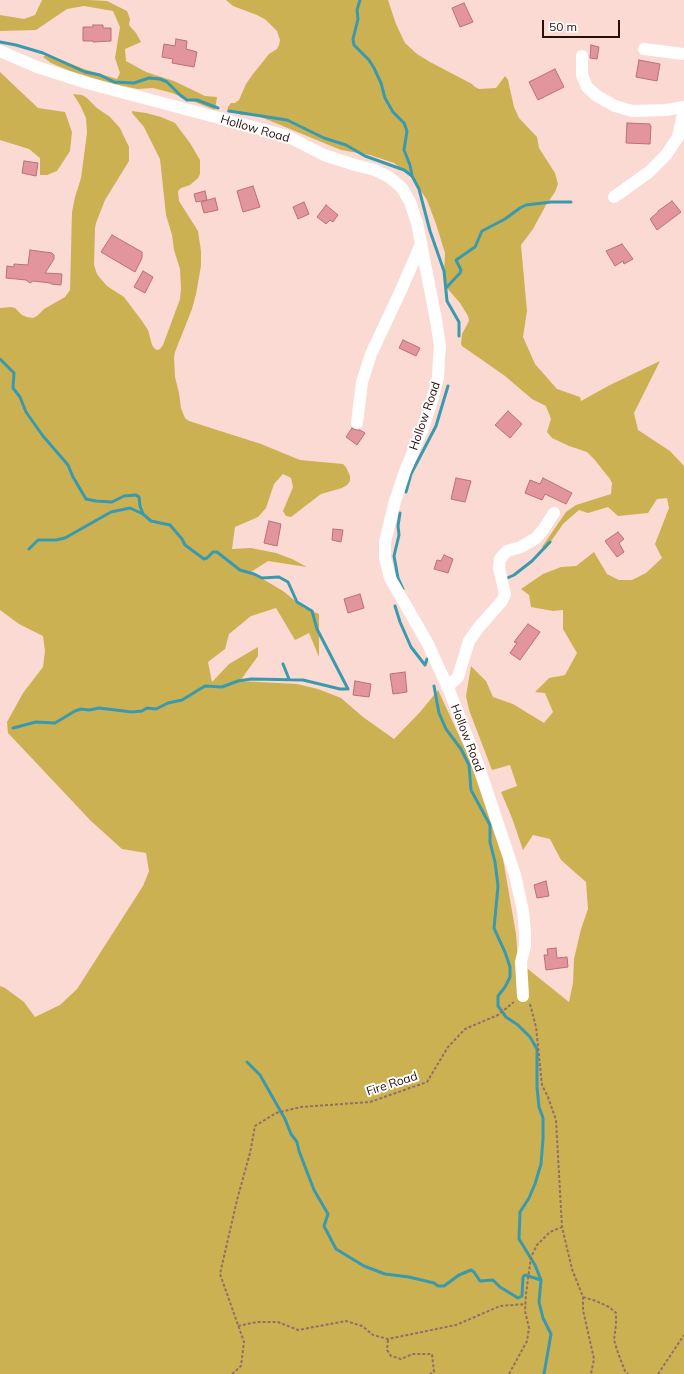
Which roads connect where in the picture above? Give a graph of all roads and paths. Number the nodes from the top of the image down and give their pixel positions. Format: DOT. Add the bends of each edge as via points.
graph roads {
  1 [pos="644,49"];
  2 [pos="0,52"];
  3 [pos="684,54"];
  4 [pos="582,56"];
  5 [pos="684,106"];
  6 [pos="684,110"];
  7 [pos="614,197"];
  8 [pos="421,244"];
  9 [pos="357,422"];
  10 [pos="554,513"];
  11 [pos="447,687"];
  12 [pos="523,996"];
  13 [pos="562,1227"];
  14 [pos="583,1297"];
  15 [pos="526,1304"];
  16 [pos="238,1326"];
  17 [pos="684,1335"];
  18 [pos="388,1339"];
  19 [pos="232,1374"];
  20 [pos="430,1374"];
  21 [pos="509,1374"];
  22 [pos="591,1374"];
  23 [pos="628,1374"];
  24 [pos="658,1374"];
  1 -- 3 [label="street"];
  2 -- 8 [label="street, Hollow Road" via="87,83 286,136 324,155 375,170 402,188 417,222"];
  4 -- 5 [label="street" via="582,75 588,87 597,96 615,106 632,111 666,110"];
  6 -- 7 [label="street" via="678,137 666,156 649,172"];
  8 -- 9 [label="street" via="371,354 362,382"];
  8 -- 11 [label="street, Hollow Road" via="440,346 438,378 396,499 385,558 390,578 428,644"];
  10 -- 11 [label="street" via="536,538 521,547 507,551 500,559 499,568 504,594 502,601 469,641 458,677"];
  11 -- 12 [label="street, Hollow Road" via="480,770 515,875 525,933 521,962"];
  12 -- 13 [label="path" via="529,1000 536,1027 542,1085 556,1120"];
  12 -- 16 [label="path, Fire Road" via="498,1015 465,1029 448,1047 427,1082 370,1102 301,1107 276,1113 255,1126 220,1274"];
  13 -- 14 [label="path" via="572,1269"];
  13 -- 15 [label="path" via="550,1232 537,1244 531,1257"];
  14 -- 22 [label="path" via="594,1358"];
  14 -- 23 [label="path" via="609,1307 616,1313 614,1340"];
  15 -- 18 [label="path" via="500,1306 456,1325"];
  15 -- 21 [label="path" via="527,1341"];
  16 -- 18 [label="path" via="257,1322 278,1322 298,1330 346,1321 362,1326 373,1335"];
  16 -- 19 [label="path, Fire Road" via="244,1342 241,1366"];
  17 -- 24 [label="path"];
  18 -- 20 [label="path" via="387,1350 391,1356 401,1359 412,1354 432,1354 434,1372"];
}
